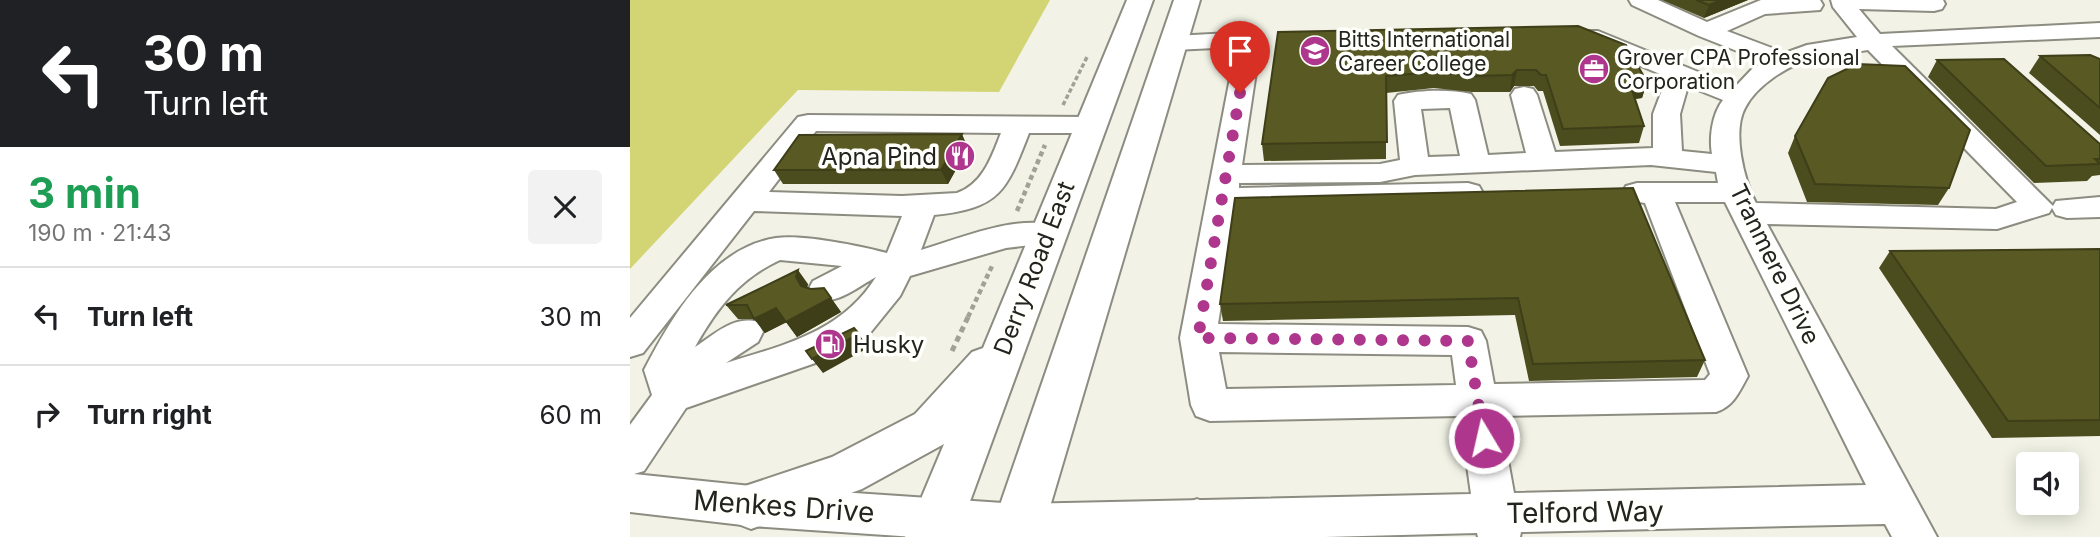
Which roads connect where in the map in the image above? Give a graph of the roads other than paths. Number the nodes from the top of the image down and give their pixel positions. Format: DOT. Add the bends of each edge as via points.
graph roads {
  1 [pos="1140,0"];
  2 [pos="1187,0"];
  3 [pos="1640,0"];
  4 [pos="1840,1"];
  5 [pos="1810,2"];
  6 [pos="1933,2"];
  7 [pos="2100,30"];
  8 [pos="1707,31"];
  9 [pos="2052,32"];
  10 [pos="1565,33"];
  11 [pos="1873,41"];
  12 [pos="1174,43"];
  13 [pos="1844,44"];
  14 [pos="1980,46"];
  15 [pos="2081,54"];
  16 [pos="1786,62"];
  17 [pos="1681,74"];
  18 [pos="1524,95"];
  19 [pos="1740,98"];
  20 [pos="1019,124"];
  21 [pos="1090,125"];
  22 [pos="1669,158"];
  23 [pos="1543,162"];
  24 [pos="1476,164"];
  25 [pos="1415,166"];
  26 [pos="1224,187"];
  27 [pos="1737,190"];
  28 [pos="1489,193"];
  29 [pos="1610,193"];
  30 [pos="1656,193"];
  31 [pos="746,201"];
  32 [pos="922,206"];
  33 [pos="2100,207"];
  34 [pos="2067,208"];
  35 [pos="1047,234"];
  36 [pos="887,265"];
  37 [pos="824,290"];
  38 [pos="745,332"];
  39 [pos="1198,338"];
  40 [pos="1006,341"];
  41 [pos="630,343"];
  42 [pos="672,397"];
  43 [pos="1477,398"];
  44 [pos="630,458"];
  45 [pos="630,493"];
  46 [pos="751,506"];
  47 [pos="1906,520"];
  48 [pos="1497,525"];
  49 [pos="934,527"];
  50 [pos="1186,529"];
  51 [pos="1017,531"];
  1 -- 21 [label="main road, Derry Road East"];
  2 -- 12 [label="main road"];
  3 -- 8 [label="street"];
  4 -- 6 [label="street"];
  4 -- 11 [label="street"];
  5 -- 8 [label="street" via="1761,7"];
  5 -- 13 [label="street"];
  6 -- 14 [label="street"];
  7 -- 9 [label="street, Tranmere Drive"];
  8 -- 16 [label="street"];
  9 -- 14 [label="street, Tranmere Drive"];
  9 -- 15 [label="street"];
  10 -- 17 [label="street" via="1588,35"];
  11 -- 13 [label="street, Tranmere Drive"];
  11 -- 14 [label="street, Tranmere Drive"];
  11 -- 27 [label="street" via="2038,206 1997,219"];
  12 -- 26 [label="street" via="1261,39"];
  12 -- 51 [label="main road"];
  13 -- 16 [label="street, Tranmere Drive"];
  16 -- 19 [label="street, Tranmere Drive" via="1762,73"];
  17 -- 19 [label="street"];
  17 -- 22 [label="street" via="1664,122"];
  18 -- 23 [label="street"];
  19 -- 27 [label="street, Tranmere Drive" via="1731,107 1724,142"];
  20 -- 21 [label="street"];
  20 -- 31 [label="street" via="808,123"];
  20 -- 32 [label="street" via="991,184 974,198 940,207"];
  21 -- 35 [label="main road, Derry Road East"];
  22 -- 23 [label="street"];
  22 -- 27 [label="street"];
  23 -- 24 [label="street"];
  24 -- 25 [label="street"];
  24 -- 25 [label="street" via="1462,100 1407,101"];
  25 -- 26 [label="street"];
  26 -- 28 [label="street" via="1342,194"];
  26 -- 39 [label="street"];
  27 -- 30 [label="street"];
  27 -- 47 [label="street, Tranmere Drive"];
  29 -- 30 [label="street"];
  30 -- 43 [label="street" via="1729,376 1716,396"];
  31 -- 32 [label="street"];
  31 -- 41 [label="street"];
  32 -- 36 [label="street"];
  33 -- 34 [label="street"];
  35 -- 36 [label="street" via="1005,237"];
  35 -- 40 [label="main road, Derry Road East"];
  36 -- 37 [label="street"];
  36 -- 42 [label="street" via="888,287 853,328 808,351"];
  36 -- 42 [label="street" via="847,255 777,249 744,263 703,302 663,370"];
  38 -- 42 [label="street" via="699,363"];
  39 -- 43 [label="street" via="1468,341"];
  39 -- 43 [label="street" via="1210,405"];
  40 -- 46 [label="main road" via="932,428 845,474"];
  40 -- 49 [label="main road, Derry Road East"];
  42 -- 44 [label="street"];
  43 -- 48 [label="street"];
  45 -- 46 [label="street, Menkes Drive"];
  46 -- 49 [label="street, Menkes Drive"];
  47 -- 48 [label="street, Telford Way"];
  48 -- 50 [label="street, Telford Way"];
  49 -- 51 [label="street, Telford Way"];
  50 -- 51 [label="street, Telford Way"];
}
